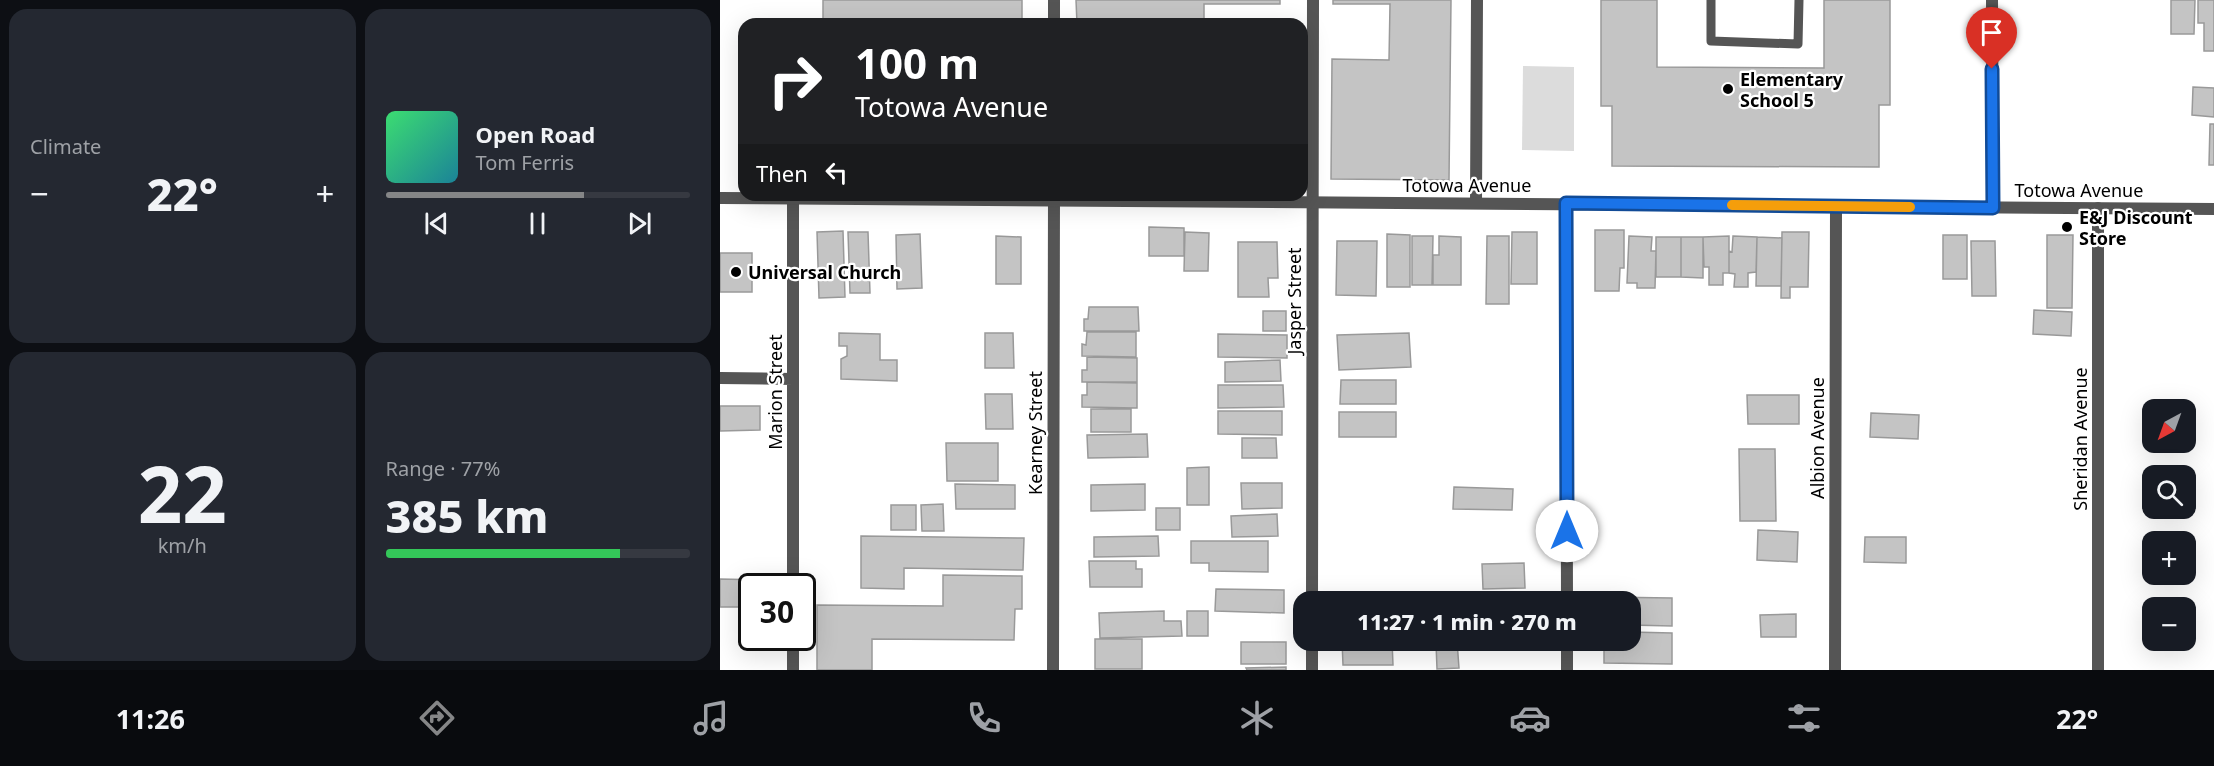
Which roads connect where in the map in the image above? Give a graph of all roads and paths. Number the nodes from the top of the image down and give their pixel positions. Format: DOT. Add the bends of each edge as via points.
graph roads {
  1 [pos="1054,0"];
  2 [pos="1313,0"];
  3 [pos="1477,0"];
  4 [pos="1711,0"];
  5 [pos="1799,0"];
  6 [pos="1992,0"];
  7 [pos="1054,18"];
  8 [pos="720,198"];
  9 [pos="738,198"];
  10 [pos="793,201"];
  11 [pos="1054,201"];
  12 [pos="1308,201"];
  13 [pos="1313,201"];
  14 [pos="1476,203"];
  15 [pos="1566,203"];
  16 [pos="1836,207"];
  17 [pos="1993,208"];
  18 [pos="2098,208"];
  19 [pos="2214,208"];
  20 [pos="720,378"];
  21 [pos="793,379"];
  22 [pos="793,573"];
  23 [pos="1312,591"];
  24 [pos="1567,591"];
  25 [pos="793,651"];
  26 [pos="1312,651"];
  27 [pos="1567,651"];
  28 [pos="793,670"];
  29 [pos="1053,670"];
  30 [pos="1312,670"];
  31 [pos="1567,670"];
  32 [pos="1835,670"];
  33 [pos="2098,670"];
  1 -- 7 [label="street"];
  2 -- 13 [label="street, Jasper Street"];
  3 -- 14 [label="street"];
  4 -- 5 [label="lane" via="1711,41 1798,44"];
  6 -- 17 [label="street"];
  8 -- 9 [label="street, Totowa Avenue"];
  10 -- 21 [label="street, Marion Street"];
  11 -- 29 [label="street, Kearney Street"];
  12 -- 13 [label="street, Totowa Avenue"];
  13 -- 14 [label="street, Totowa Avenue"];
  13 -- 23 [label="street, Jasper Street"];
  14 -- 15 [label="street, Totowa Avenue"];
  15 -- 16 [label="street, Totowa Avenue"];
  15 -- 24 [label="street"];
  16 -- 17 [label="street, Totowa Avenue"];
  16 -- 32 [label="street, Albion Avenue"];
  17 -- 18 [label="street, Totowa Avenue"];
  18 -- 19 [label="street, Totowa Avenue"];
  18 -- 33 [label="street, Sheridan Avenue"];
  20 -- 21 [label="street"];
  21 -- 22 [label="street, Marion Street"];
  25 -- 28 [label="street"];
  26 -- 30 [label="street"];
  27 -- 31 [label="street"];
}
